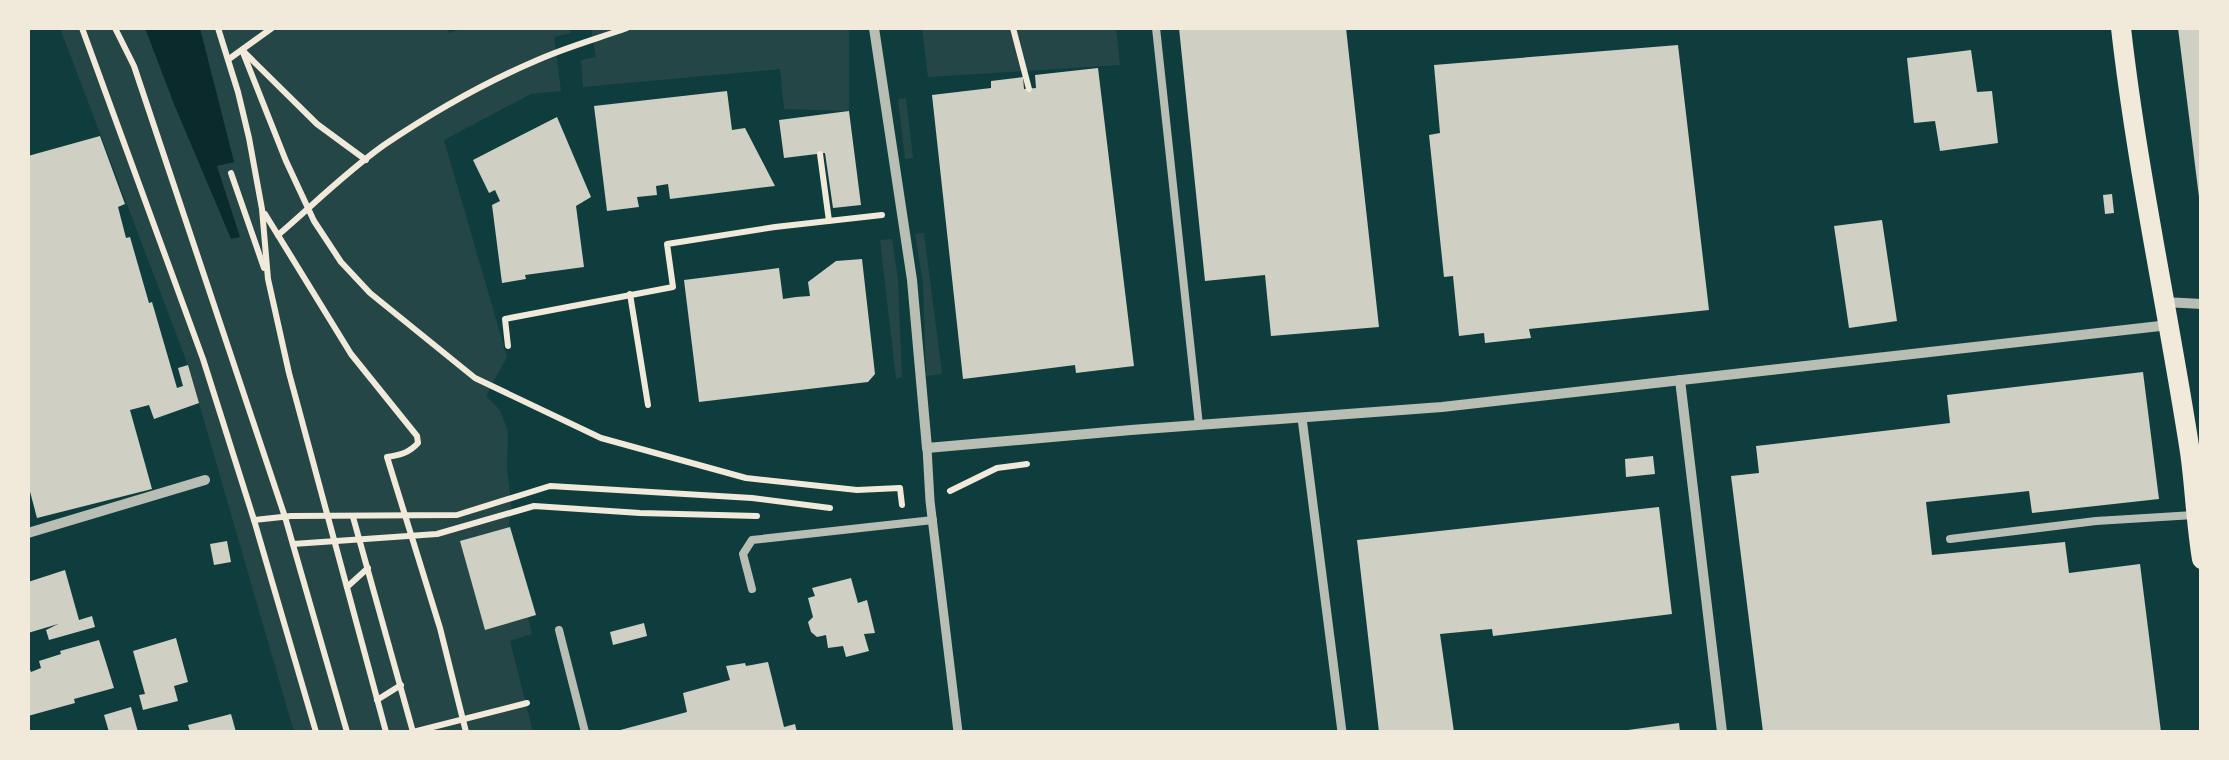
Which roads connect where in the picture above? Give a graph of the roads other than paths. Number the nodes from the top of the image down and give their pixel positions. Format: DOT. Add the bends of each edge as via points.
graph roads {
  1 [pos="874,28"];
  2 [pos="1156,28"];
  3 [pos="2121,28"];
  4 [pos="2164,302"];
  5 [pos="2202,304"];
  6 [pos="2168,326"];
  7 [pos="1680,380"];
  8 [pos="1302,418"];
  9 [pos="1199,425"];
  10 [pos="927,448"];
  11 [pos="206,480"];
  12 [pos="932,511"];
  13 [pos="2195,514"];
  14 [pos="28,534"];
  15 [pos="1950,539"];
  16 [pos="2202,559"];
  17 [pos="752,589"];
  18 [pos="559,630"];
  19 [pos="585,732"];
  20 [pos="958,732"];
  21 [pos="1342,732"];
  22 [pos="1722,732"];
  1 -- 10 [label="street" via="912,280"];
  2 -- 9 [label="lane"];
  3 -- 4 [label="main road"];
  4 -- 5 [label="street"];
  4 -- 6 [label="main road"];
  6 -- 7 [label="street"];
  6 -- 13 [label="main road"];
  7 -- 8 [label="street"];
  7 -- 22 [label="street"];
  8 -- 9 [label="street"];
  8 -- 21 [label="street"];
  9 -- 10 [label="street"];
  10 -- 12 [label="street"];
  11 -- 14 [label="street"];
  12 -- 17 [label="lane" via="752,540 744,554"];
  12 -- 20 [label="street"];
  13 -- 15 [label="lane"];
  13 -- 16 [label="main road"];
  18 -- 19 [label="lane"];
}
